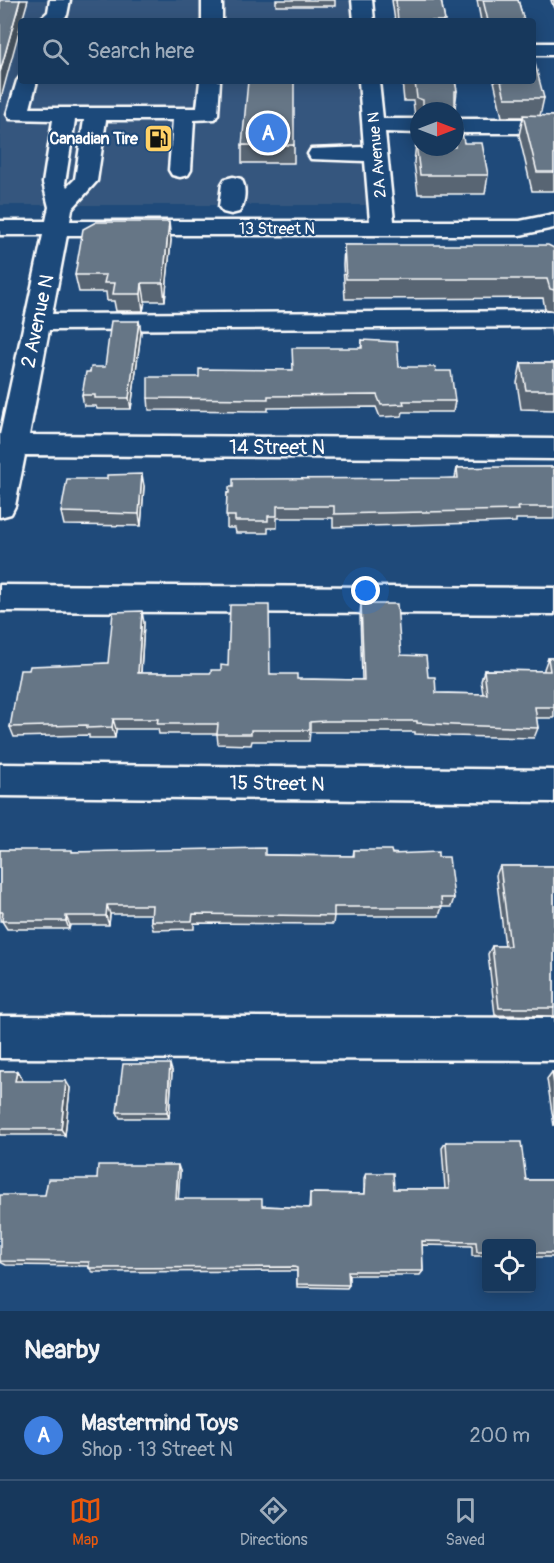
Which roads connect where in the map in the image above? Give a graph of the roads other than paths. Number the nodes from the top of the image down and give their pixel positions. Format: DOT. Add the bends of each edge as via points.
graph roads {
  1 [pos="60,0"];
  2 [pos="212,0"];
  3 [pos="362,0"];
  4 [pos="52,18"];
  5 [pos="212,18"];
  6 [pos="364,18"];
  7 [pos="536,49"];
  8 [pos="554,49"];
  9 [pos="26,84"];
  10 [pos="210,84"];
  11 [pos="369,84"];
  12 [pos="65,114"];
  13 [pos="96,114"];
  14 [pos="184,114"];
  15 [pos="374,126"];
  16 [pos="410,126"];
  17 [pos="464,126"];
  18 [pos="554,126"];
  19 [pos="319,154"];
  20 [pos="376,154"];
  21 [pos="180,170"];
  22 [pos="0,207"];
  23 [pos="59,218"];
  24 [pos="382,219"];
  25 [pos="554,219"];
  26 [pos="0,228"];
  27 [pos="554,319"];
  28 [pos="37,322"];
  29 [pos="6,445"];
  30 [pos="554,449"];
  31 [pos="0,506"];
  32 [pos="0,598"];
  33 [pos="554,601"];
  34 [pos="0,780"];
  35 [pos="554,786"];
  36 [pos="0,1037"];
  37 [pos="554,1039"];
  1 -- 4 [label="street"];
  2 -- 5 [label="street"];
  3 -- 6 [label="street"];
  7 -- 8 [label="street"];
  9 -- 12 [label="street" via="18,114"];
  10 -- 14 [label="street" via="207,114"];
  11 -- 15 [label="street, 2A Avenue N"];
  12 -- 13 [label="street"];
  12 -- 23 [label="street" via="54,183"];
  13 -- 14 [label="street"];
  13 -- 23 [label="street" via="86,181"];
  14 -- 21 [label="street"];
  15 -- 16 [label="street"];
  15 -- 20 [label="street, 2A Avenue N"];
  17 -- 18 [label="street"];
  19 -- 20 [label="street"];
  20 -- 24 [label="street, 2A Avenue N"];
  22 -- 23 [label="street, 13 Street N"];
  23 -- 24 [label="street, 13 Street N"];
  23 -- 24 [label="street, 13 Street N" via="232,196"];
  23 -- 26 [label="street, 13 Street N"];
  23 -- 28 [label="street, 2 Avenue N"];
  24 -- 25 [label="street, 13 Street N" via="520,228"];
  27 -- 28 [label="street"];
  28 -- 29 [label="street, 2 Avenue N"];
  29 -- 30 [label="street, 14 Street N"];
  29 -- 31 [label="street, 2 Avenue N"];
  32 -- 33 [label="street"];
  34 -- 35 [label="street, 15 Street N"];
  36 -- 37 [label="street"];
}
